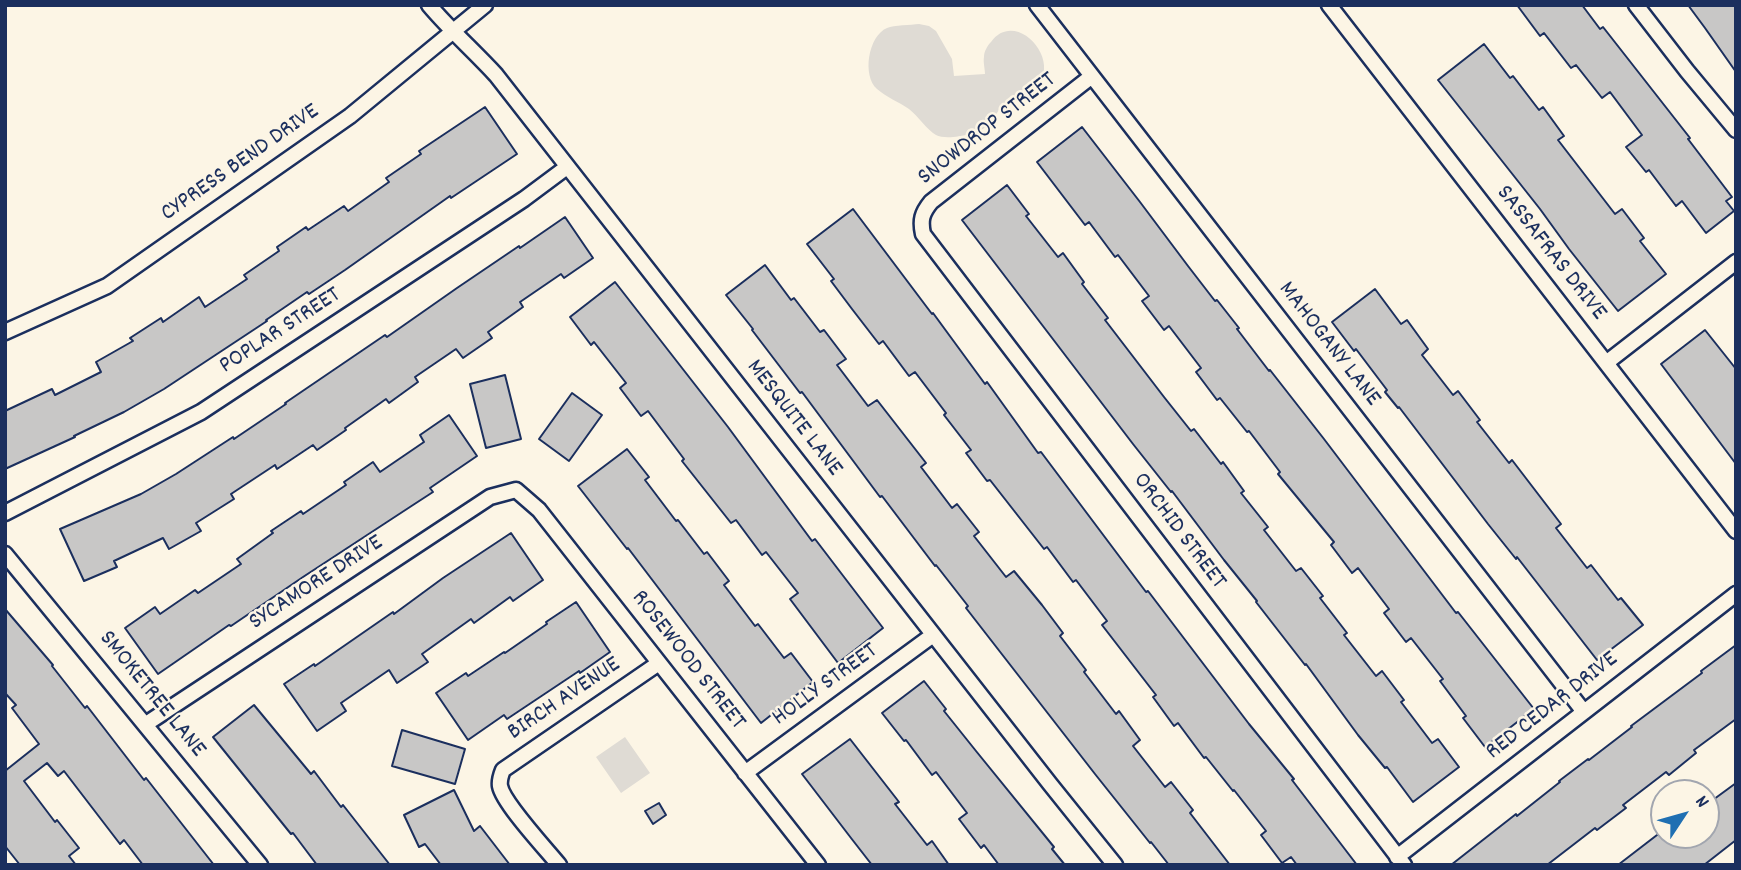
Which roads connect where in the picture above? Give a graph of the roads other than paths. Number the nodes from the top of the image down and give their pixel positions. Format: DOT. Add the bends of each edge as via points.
graph roads {
  1 [pos="429,5"];
  2 [pos="485,5"];
  3 [pos="1037,5"];
  4 [pos="1329,5"];
  5 [pos="1636,5"];
  6 [pos="453,33"];
  7 [pos="1092,76"];
  8 [pos="1736,130"];
  9 [pos="568,167"];
  10 [pos="920,223"];
  11 [pos="1736,262"];
  12 [pos="5,332"];
  13 [pos="1606,363"];
  14 [pos="516,490"];
  15 [pos="5,513"];
  16 [pos="1736,531"];
  17 [pos="5,554"];
  18 [pos="1736,594"];
  19 [pos="933,635"];
  20 [pos="659,663"];
  21 [pos="1584,712"];
  22 [pos="146,724"];
  23 [pos="746,773"];
  24 [pos="1401,861"];
  25 [pos="815,864"];
  26 [pos="260,865"];
  27 [pos="559,865"];
  28 [pos="1115,865"];
  1 -- 6 [label="street, MESQUITE LANE"];
  2 -- 6 [label="street, CYPRESS BEND DRIVE"];
  3 -- 7 [label="street, MAHOGANY LANE"];
  4 -- 13 [label="street, SASSAFRAS DRIVE"];
  5 -- 8 [label="street"];
  6 -- 9 [label="street, MESQUITE LANE" via="495,75"];
  6 -- 12 [label="street, CYPRESS BEND DRIVE" via="350,116 107,286"];
  7 -- 10 [label="street, SNOWDROP STREET" via="931,202"];
  7 -- 21 [label="street, MAHOGANY LANE"];
  9 -- 15 [label="street, POPLAR STREET" via="201,412"];
  9 -- 19 [label="street, MESQUITE LANE"];
  10 -- 24 [label="street, ORCHID STREET" via="929,244"];
  11 -- 13 [label="street"];
  13 -- 16 [label="street, SASSAFRAS DRIVE"];
  14 -- 20 [label="street, ROSEWOOD STREET" via="539,510"];
  14 -- 22 [label="street, SYCAMORE DRIVE" via="490,497"];
  17 -- 22 [label="street, SMOKETREE LANE"];
  18 -- 21 [label="street, RED CEDAR DRIVE"];
  19 -- 23 [label="street, HOLLY STREET"];
  19 -- 28 [label="street, MESQUITE LANE"];
  20 -- 23 [label="street, ROSEWOOD STREET"];
  20 -- 27 [label="street, BIRCH AVENUE" via="503,770 500,788"];
  21 -- 24 [label="street, RED CEDAR DRIVE"];
  22 -- 26 [label="street, SMOKETREE LANE"];
  23 -- 25 [label="street, ROSEWOOD STREET"];
}
